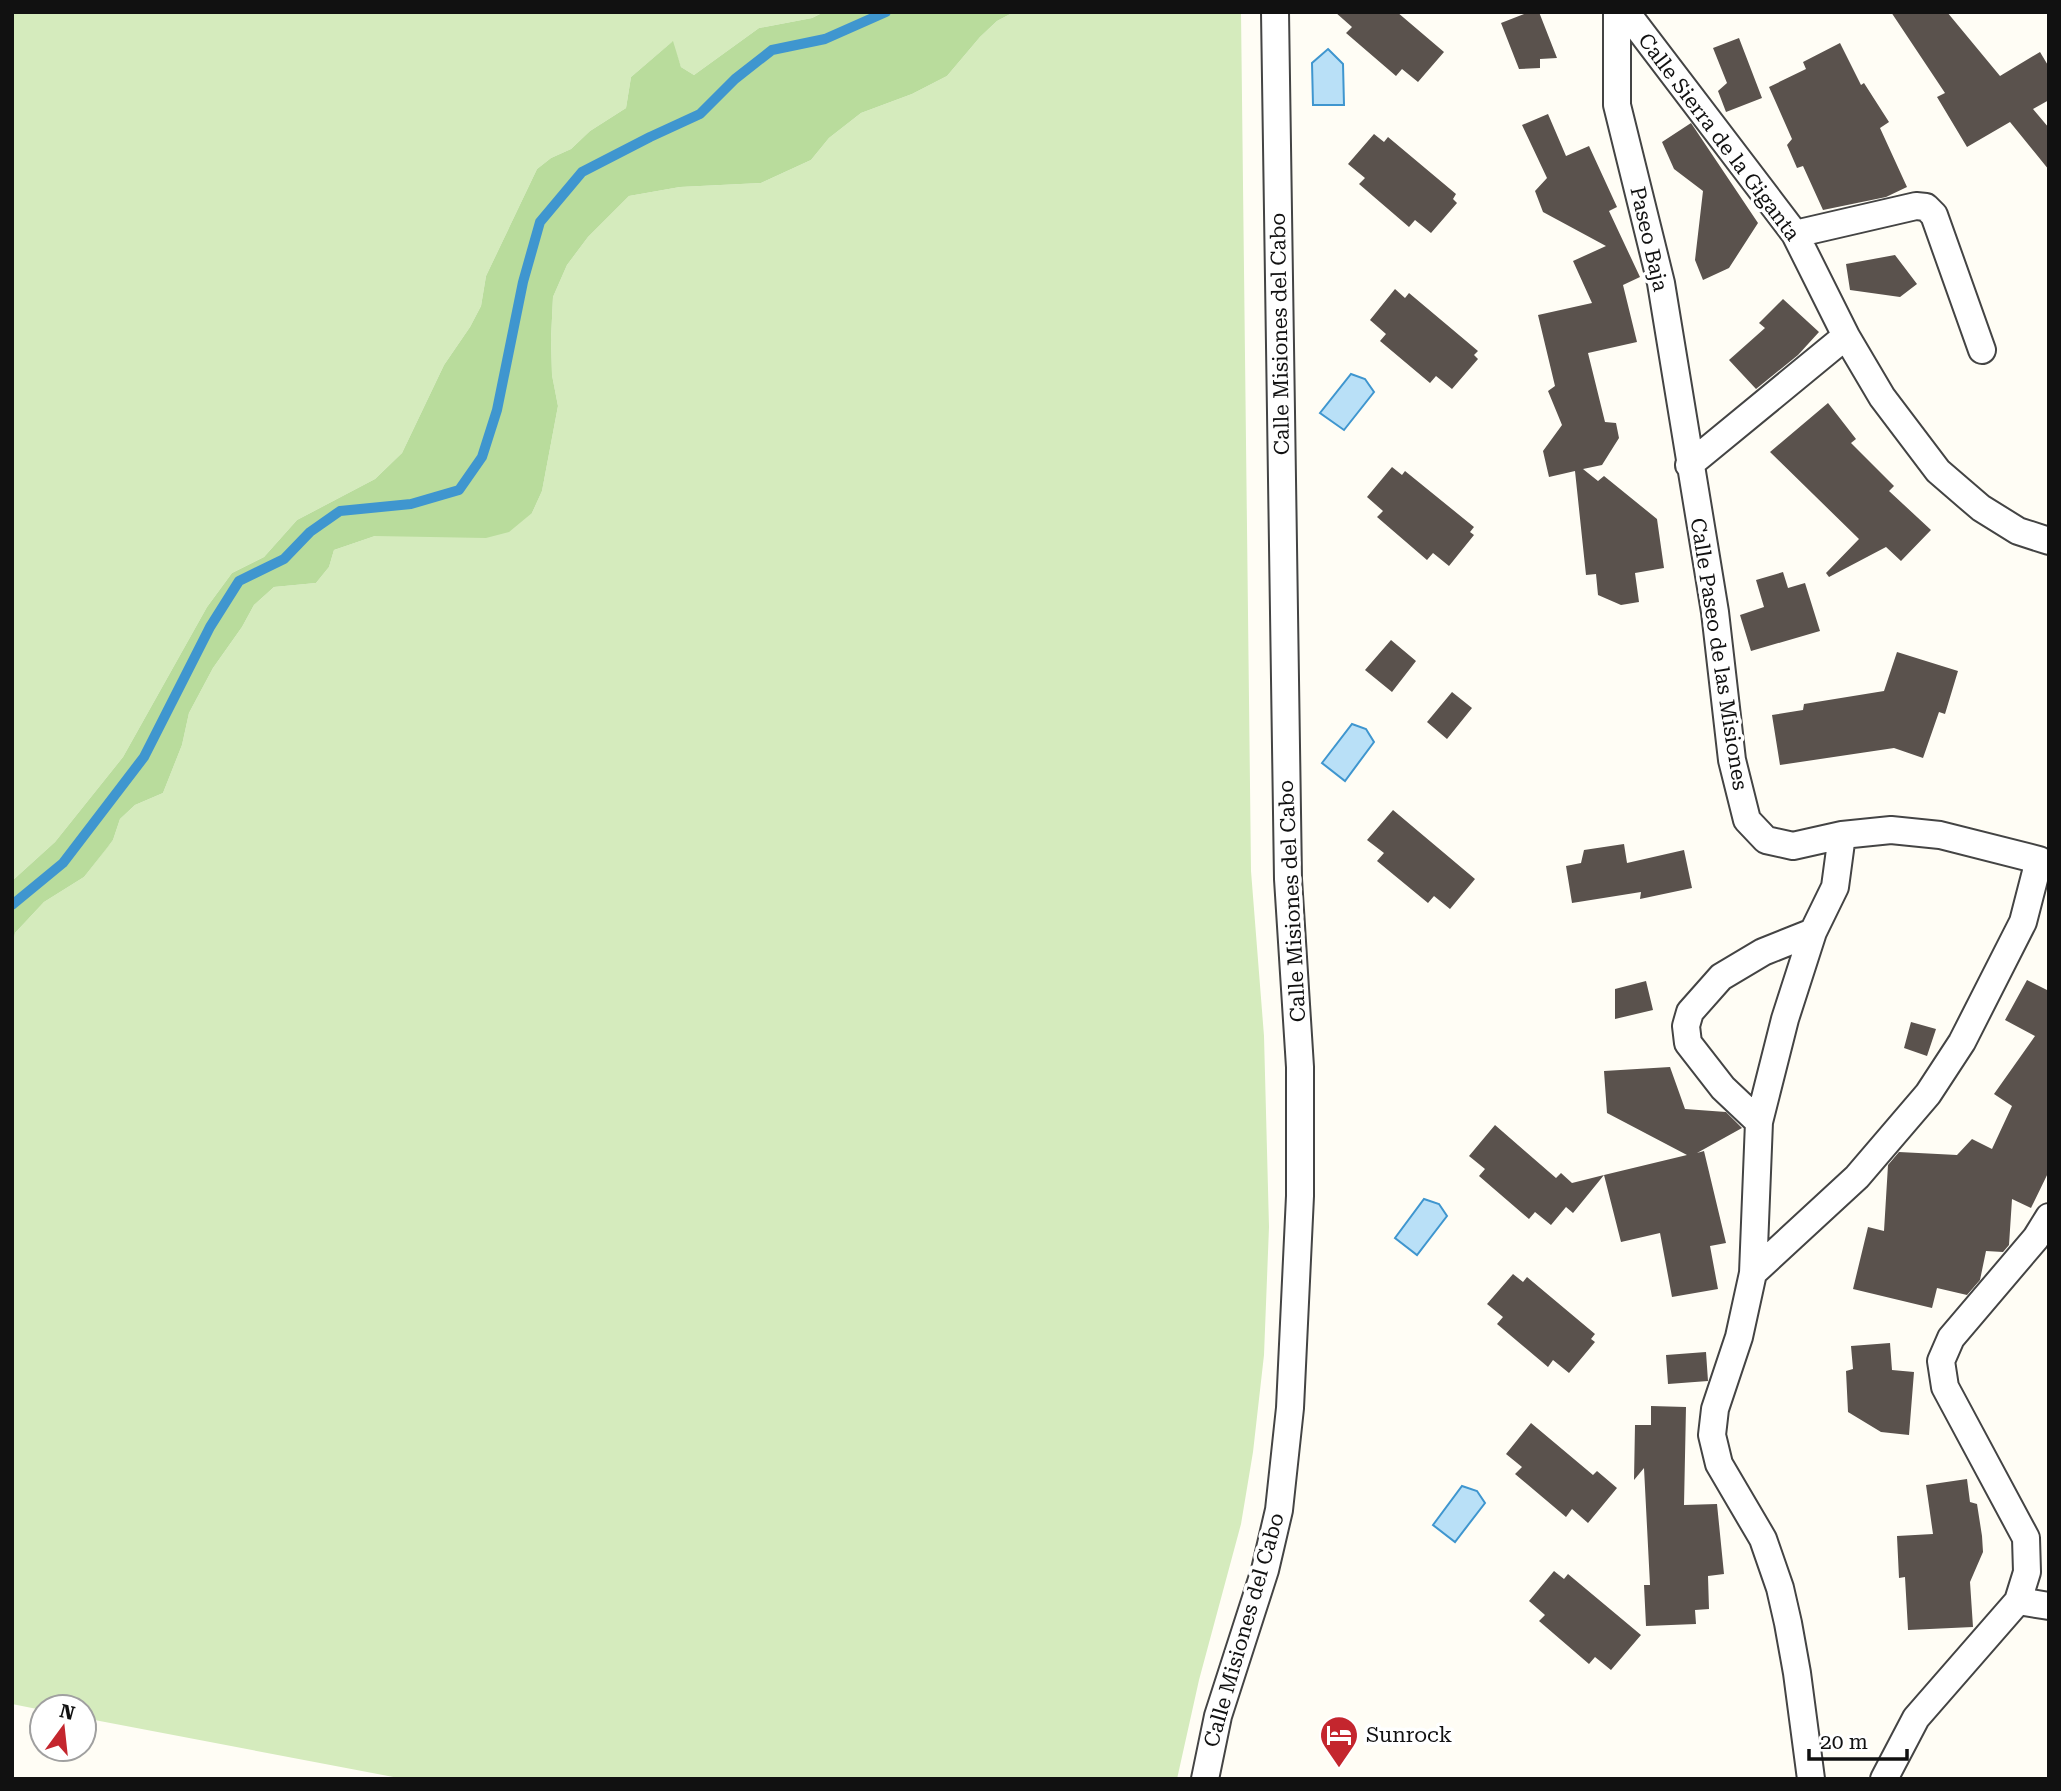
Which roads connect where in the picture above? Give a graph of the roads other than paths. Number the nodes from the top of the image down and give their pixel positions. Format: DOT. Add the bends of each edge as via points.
graph roads {
  1 [pos="1275,12"];
  2 [pos="1617,12"];
  3 [pos="1626,12"];
  4 [pos="1795,234"];
  5 [pos="1846,335"];
  6 [pos="1982,350"];
  7 [pos="1689,465"];
  8 [pos="2049,541"];
  9 [pos="1842,835"];
  10 [pos="2044,863"];
  11 [pos="1813,932"];
  12 [pos="1759,1122"];
  13 [pos="2049,1217"];
  14 [pos="1753,1273"];
  15 [pos="2018,1601"];
  16 [pos="2049,1606"];
  17 [pos="1205,1779"];
  18 [pos="1811,1779"];
  19 [pos="1884,1779"];
  1 -- 17 [label="street, Calle Misiones del Cabo" via="1288,865 1300,1067 1300,1196 1290,1408 1279,1510 1265,1570 1218,1716"];
  2 -- 7 [label="street, Paseo Baja" via="1617,105 1661,283"];
  3 -- 4 [label="street, Calle Sierra de la Giganta"];
  4 -- 5 [label="street, Calle Sierra de la Giganta"];
  4 -- 6 [label="street" via="1926,207 1934,215"];
  5 -- 7 [label="street"];
  5 -- 8 [label="street, Calle Sierra de la Giganta" via="1882,397 1938,471 1981,508 2018,531"];
  7 -- 9 [label="street, Calle Paseo de las Misiones" via="1715,612 1732,760 1746,820 1766,840 1793,846"];
  9 -- 10 [label="street, Calle Paseo de las Misiones" via="1891,830 1940,835"];
  9 -- 11 [label="street" via="1835,887"];
  10 -- 14 [label="street" via="2023,922 1962,1042 1928,1094 1857,1177"];
  11 -- 12 [label="street"];
  11 -- 12 [label="street" via="1763,952 1721,977 1690,1012 1686,1026 1688,1043 1723,1088"];
  12 -- 14 [label="street"];
  13 -- 15 [label="street" via="1951,1339 1941,1361 1944,1387 2026,1538 2027,1572"];
  14 -- 18 [label="street" via="1712,1435 1719,1464 1763,1539 1780,1588"];
  15 -- 16 [label="street"];
  15 -- 19 [label="street" via="1916,1718"];
}
